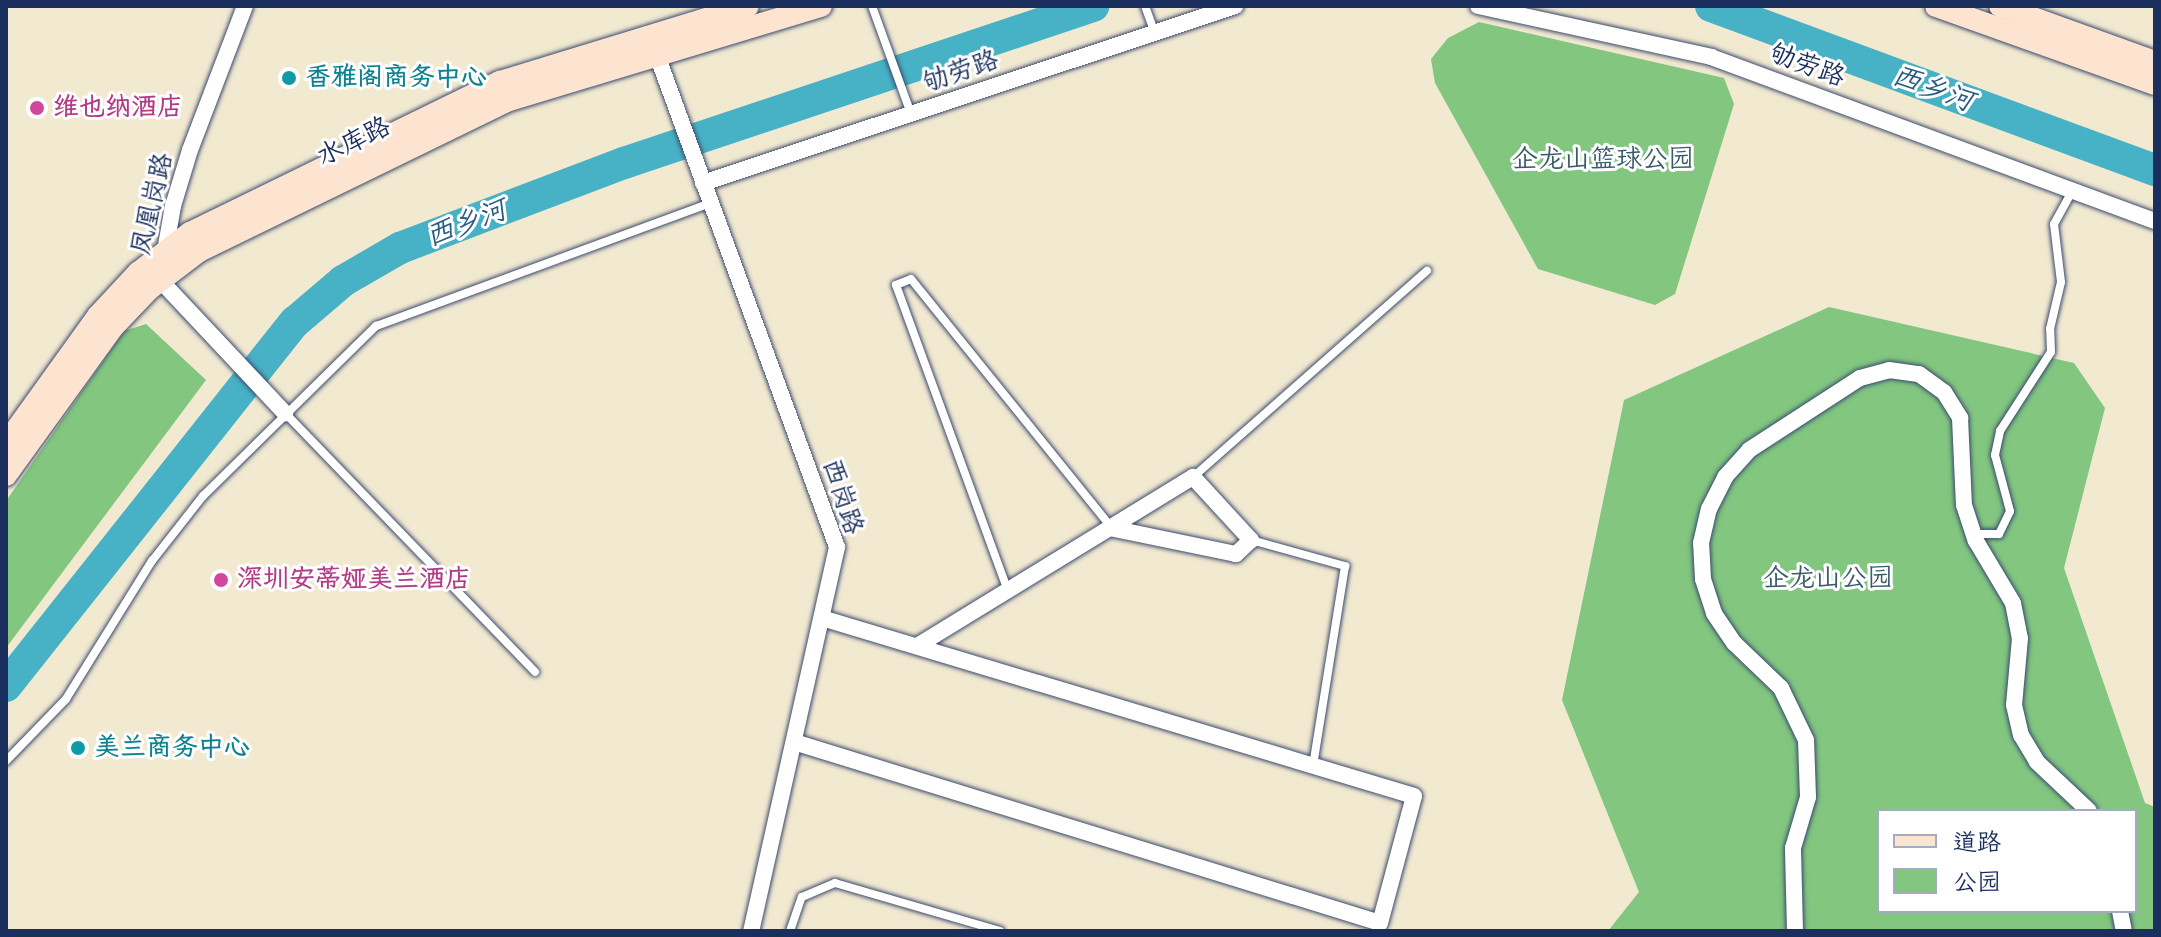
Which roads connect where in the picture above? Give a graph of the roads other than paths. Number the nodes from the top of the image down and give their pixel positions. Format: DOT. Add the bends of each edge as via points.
graph roads {
  1 [pos="245,6"];
  2 [pos="821,6"];
  3 [pos="872,6"];
  4 [pos="1235,6"];
  5 [pos="1478,6"];
  6 [pos="1936,6"];
  7 [pos="2000,6"];
  8 [pos="1145,7"];
  9 [pos="738,8"];
  10 [pos="1154,31"];
  11 [pos="653,44"];
  12 [pos="2155,62"];
  13 [pos="2155,84"];
  14 [pos="910,109"];
  15 [pos="703,183"];
  16 [pos="2072,190"];
  17 [pos="710,203"];
  18 [pos="2155,221"];
  19 [pos="165,252"];
  20 [pos="1427,271"];
  21 [pos="160,280"];
  22 [pos="285,413"];
  23 [pos="6,444"];
  24 [pos="6,475"];
  25 [pos="1193,477"];
  26 [pos="1111,528"];
  27 [pos="1974,534"];
  28 [pos="1251,540"];
  29 [pos="1008,591"];
  30 [pos="822,618"];
  31 [pos="917,646"];
  32 [pos="535,672"];
  33 [pos="794,742"];
  34 [pos="6,761"];
  35 [pos="1313,766"];
  36 [pos="2087,809"];
  37 [pos="751,931"];
  38 [pos="790,931"];
  39 [pos="1000,931"];
  40 [pos="1795,931"];
  1 -- 19 [label="street, 凤凰岗路" via="190,150"];
  2 -- 11 [label="main road, 水库路"];
  3 -- 14 [label="lane"];
  4 -- 10 [label="street, 劬劳路"];
  5 -- 16 [label="street, 劬劳路" via="1711,57"];
  6 -- 13 [label="main road"];
  7 -- 12 [label="main road"];
  8 -- 10 [label="lane"];
  9 -- 11 [label="main road, 水库路"];
  10 -- 14 [label="street, 劬劳路"];
  11 -- 15 [label="street, 西岗路"];
  11 -- 19 [label="main road, 水库路" via="550,64 444,107 240,206"];
  11 -- 21 [label="main road, 水库路" via="452,125 234,232"];
  14 -- 15 [label="street, 劬劳路"];
  15 -- 17 [label="street, 西岗路"];
  16 -- 18 [label="street, 劬劳路"];
  16 -- 27 [label="lane" via="2054,224 2061,282 2050,329 2051,352 2017,400 1997,443 1995,455 2010,511 1999,534"];
  17 -- 22 [label="lane" via="376,326"];
  17 -- 30 [label="street, 西岗路" via="837,547"];
  19 -- 21 [label="street, 凤凰岗路"];
  19 -- 23 [label="main road, 水库路" via="98,316"];
  20 -- 25 [label="lane"];
  21 -- 22 [label="street, 凤凰岗路"];
  21 -- 24 [label="main road, 水库路" via="112,328"];
  22 -- 32 [label="lane"];
  22 -- 34 [label="lane" via="203,496 152,561 66,699"];
  25 -- 26 [label="street"];
  25 -- 28 [label="street"];
  26 -- 28 [label="street" via="1236,554"];
  26 -- 29 [label="street"];
  26 -- 29 [label="lane" via="911,279 896,285"];
  27 -- 36 [label="street" via="2013,603 2020,638 2014,705 2021,735 2037,762"];
  27 -- 40 [label="street" via="1964,505 1960,418 1944,392 1919,374 1889,370 1860,378 1749,450 1725,477 1709,509 1702,558 1714,613 1734,643 1781,688 1806,740 1808,797 1793,848"];
  28 -- 35 [label="lane" via="1345,566"];
  29 -- 31 [label="street"];
  30 -- 31 [label="street"];
  30 -- 33 [label="street, 西岗路"];
  31 -- 35 [label="street"];
  33 -- 35 [label="street" via="1380,923 1414,796"];
  33 -- 37 [label="street, 西岗路"];
  38 -- 39 [label="lane" via="802,897 835,883"];
}
